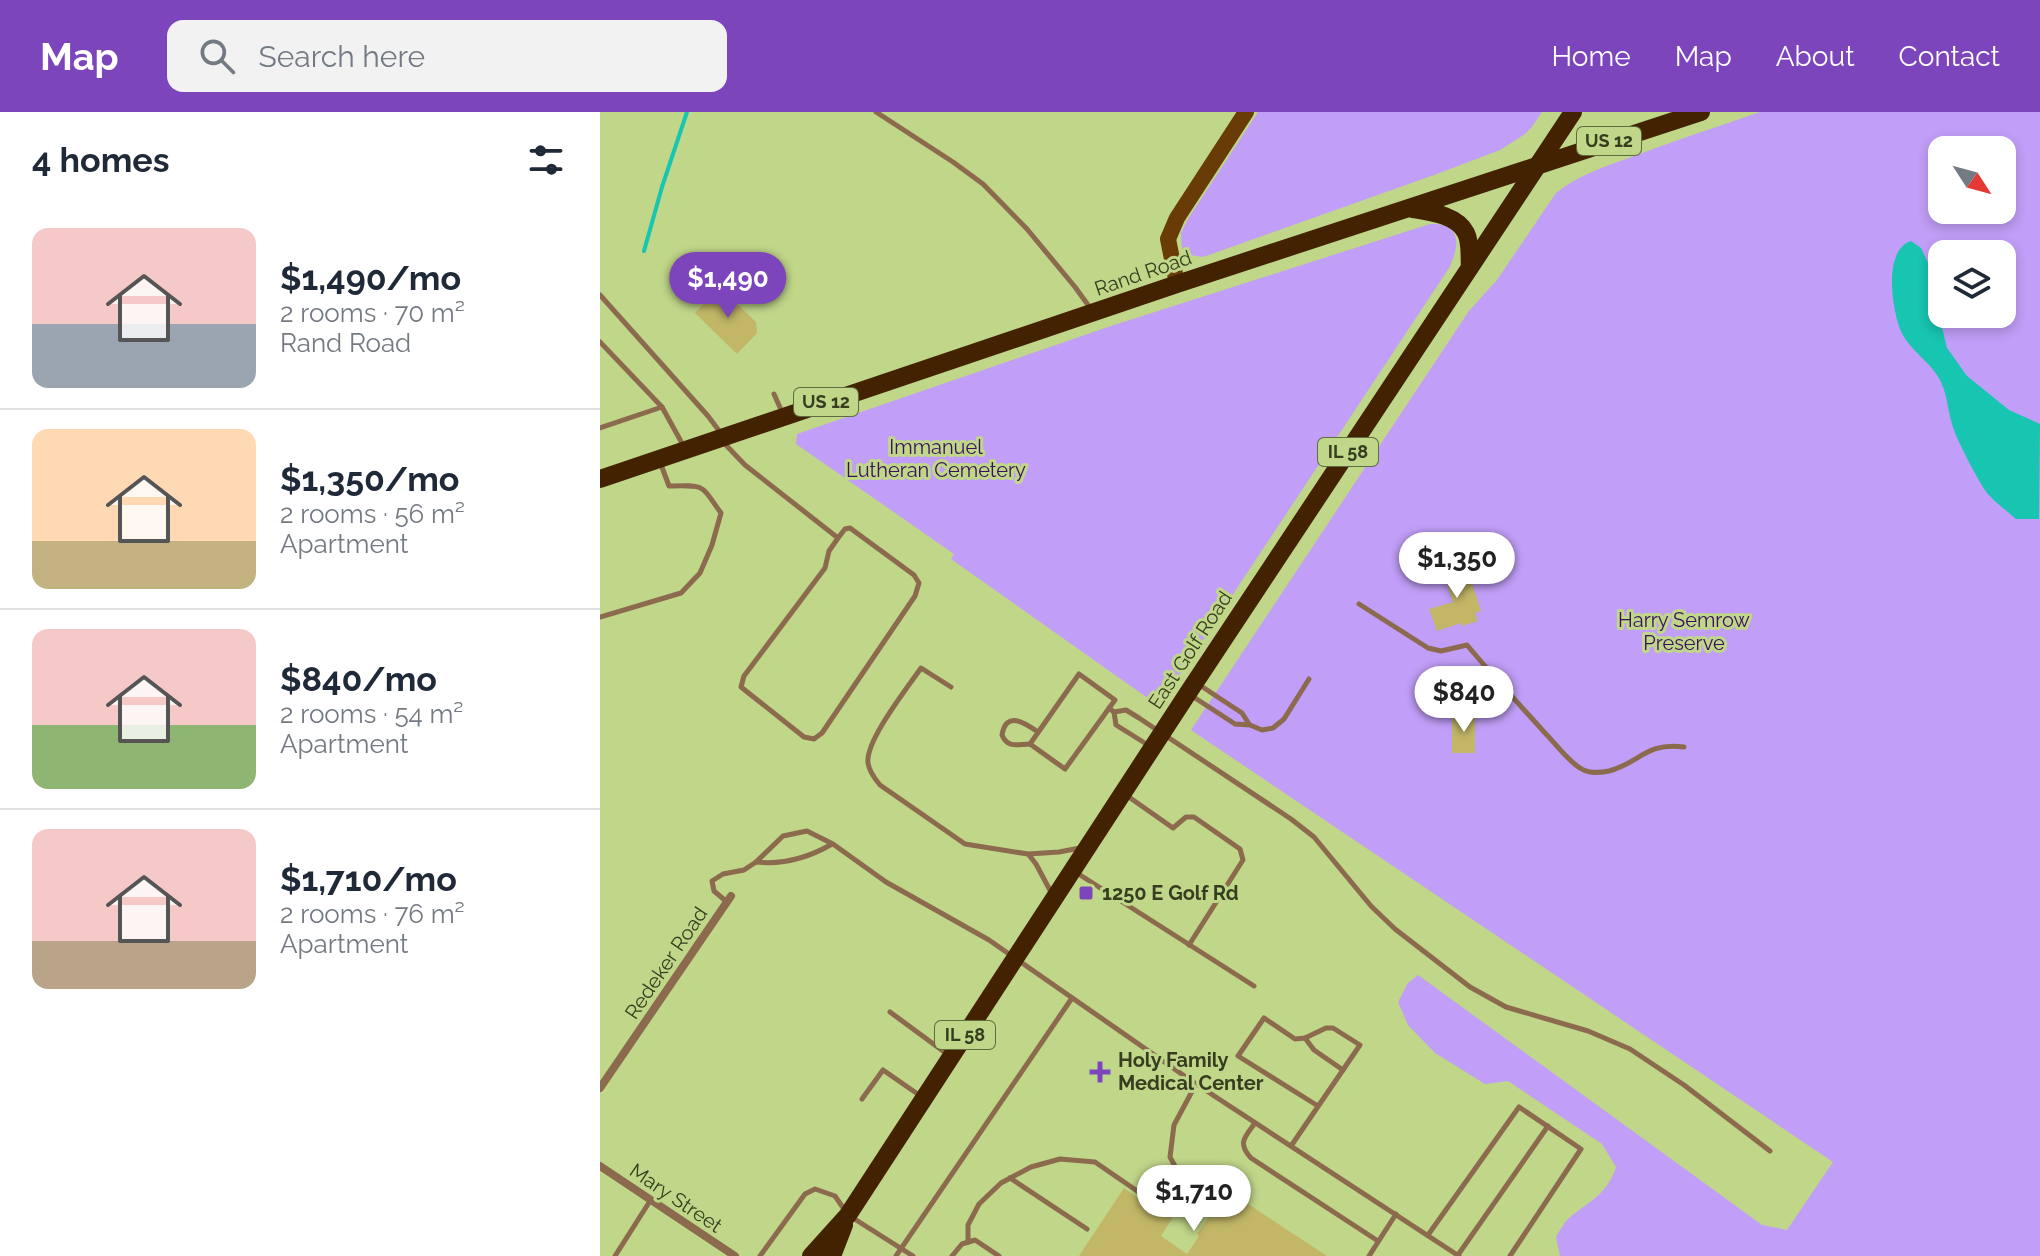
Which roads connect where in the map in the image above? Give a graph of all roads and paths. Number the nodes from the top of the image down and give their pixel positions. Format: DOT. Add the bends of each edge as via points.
graph roads {
  1 [pos="876,112"];
  2 [pos="1246,112"];
  3 [pos="1573,112"];
  4 [pos="1657,112"];
  5 [pos="1701,112"];
  6 [pos="1682,118"];
  7 [pos="1537,165"];
  8 [pos="1406,208"];
  9 [pos="1470,267"];
  10 [pos="1177,284"];
  11 [pos="600,295"];
  12 [pos="1094,313"];
  13 [pos="600,342"];
  14 [pos="774,394"];
  15 [pos="662,407"];
  16 [pos="784,417"];
  17 [pos="600,428"];
  18 [pos="722,438"];
  19 [pos="686,450"];
  20 [pos="659,459"];
  21 [pos="600,479"];
  22 [pos="838,538"];
  23 [pos="1359,604"];
  24 [pos="600,617"];
  25 [pos="1309,679"];
  26 [pos="951,687"];
  27 [pos="1192,688"];
  28 [pos="1111,710"];
  29 [pos="1250,725"];
  30 [pos="1038,732"];
  31 [pos="1158,740"];
  32 [pos="1030,744"];
  33 [pos="1684,747"];
  34 [pos="1123,793"];
  35 [pos="833,844"];
  36 [pos="1088,847"];
  37 [pos="1028,854"];
  38 [pos="756,862"];
  39 [pos="1072,870"];
  40 [pos="1054,898"];
  41 [pos="729,899"];
  42 [pos="1189,945"];
  43 [pos="1015,958"];
  44 [pos="1254,986"];
  45 [pos="1072,998"];
  46 [pos="890,1012"];
  47 [pos="1305,1038"];
  48 [pos="951,1057"];
  49 [pos="1343,1070"];
  50 [pos="1196,1084"];
  51 [pos="600,1088"];
  52 [pos="923,1098"];
  53 [pos="862,1099"];
  54 [pos="1318,1106"];
  55 [pos="1255,1123"];
  56 [pos="1548,1126"];
  57 [pos="1291,1146"];
  58 [pos="1770,1151"];
  59 [pos="600,1166"];
  60 [pos="1010,1178"];
  61 [pos="651,1200"];
  62 [pos="1211,1200"];
  63 [pos="1396,1214"];
  64 [pos="848,1215"];
  65 [pos="1190,1215"];
  66 [pos="1087,1229"];
  67 [pos="1428,1235"];
  68 [pos="1378,1241"];
  69 [pos="968,1242"];
  70 [pos="901,1248"];
  71 [pos="722,1252"];
  72 [pos="615,1256"];
  73 [pos="735,1256"];
  74 [pos="760,1256"];
  75 [pos="811,1256"];
  76 [pos="832,1256"];
  77 [pos="896,1256"];
  78 [pos="913,1256"];
  79 [pos="952,1256"];
  80 [pos="999,1256"];
  81 [pos="1369,1256"];
  82 [pos="1458,1256"];
  83 [pos="1510,1256"];
  1 -- 12 [label="lane" via="983,184 1027,229"];
  2 -- 10 [label="street" via="1168,239"];
  3 -- 7 [label="main road, East Golf Road / IL 58"];
  4 -- 6 [label="main road"];
  5 -- 6 [label="main road, Rand Road / US 12"];
  6 -- 7 [label="main road, Rand Road / US 12"];
  7 -- 8 [label="main road, Rand Road / US 12"];
  7 -- 9 [label="main road, East Golf Road / IL 58"];
  8 -- 9 [label="main road" via="1434,212 1459,224 1466,234"];
  8 -- 10 [label="main road, Rand Road / US 12"];
  9 -- 27 [label="main road, East Golf Road / IL 58"];
  10 -- 12 [label="main road, Rand Road / US 12"];
  11 -- 18 [label="lane"];
  12 -- 16 [label="main road, Rand Road / US 12"];
  13 -- 15 [label="lane"];
  14 -- 16 [label="lane"];
  15 -- 17 [label="lane"];
  15 -- 19 [label="lane"];
  16 -- 18 [label="main road, Rand Road / US 12"];
  18 -- 19 [label="main road, Rand Road / US 12"];
  18 -- 22 [label="lane" via="745,465"];
  19 -- 20 [label="main road, Rand Road / US 12"];
  20 -- 21 [label="main road, Rand Road / US 12"];
  20 -- 24 [label="lane" via="669,486 703,488 721,513 712,545 700,573 681,593"];
  22 -- 22 [label="lane" via="825,568 741,687 804,737 814,739 919,583 850,528"];
  23 -- 33 [label="lane" via="1428,648 1467,645 1579,768 1591,773 1612,770 1649,750"];
  25 -- 29 [label="lane" via="1273,728"];
  26 -- 37 [label="lane" via="921,668 877,732 868,753 871,773 880,785 965,844"];
  27 -- 29 [label="lane" via="1242,713"];
  27 -- 29 [label="lane" via="1235,724"];
  27 -- 31 [label="main road, East Golf Road / IL 58"];
  28 -- 30 [label="lane" via="1115,700 1079,674"];
  28 -- 31 [label="lane" via="1126,710"];
  28 -- 31 [label="lane" via="1116,725"];
  28 -- 32 [label="lane" via="1065,769"];
  30 -- 32 [label="lane"];
  30 -- 32 [label="lane" via="1018,720 1005,726 1002,735 1008,744"];
  31 -- 34 [label="main road, East Golf Road / IL 58"];
  31 -- 58 [label="lane" via="1314,837 1371,906 1470,987 1506,1007 1630,1049"];
  34 -- 36 [label="main road, East Golf Road / IL 58"];
  34 -- 42 [label="lane" via="1173,828 1194,817 1240,849 1243,860"];
  35 -- 38 [label="lane" via="790,861"];
  35 -- 38 [label="lane" via="807,831 783,836"];
  35 -- 43 [label="lane" via="886,882"];
  36 -- 37 [label="lane"];
  36 -- 39 [label="main road, East Golf Road / IL 58"];
  37 -- 40 [label="lane"];
  38 -- 41 [label="lane" via="712,881 714,891"];
  39 -- 40 [label="main road, East Golf Road / IL 58"];
  39 -- 42 [label="lane"];
  40 -- 43 [label="main road, East Golf Road / IL 58"];
  41 -- 51 [label="street, Redeker Road"];
  42 -- 44 [label="lane"];
  43 -- 45 [label="lane"];
  43 -- 48 [label="main road, East Golf Road / IL 58"];
  45 -- 50 [label="lane"];
  45 -- 70 [label="lane"];
  46 -- 48 [label="lane"];
  47 -- 49 [label="lane"];
  47 -- 49 [label="lane" via="1333,1028 1360,1045"];
  47 -- 54 [label="lane" via="1295,1039 1264,1018 1238,1056"];
  48 -- 52 [label="main road, East Golf Road / IL 58"];
  49 -- 54 [label="lane"];
  50 -- 55 [label="lane"];
  50 -- 62 [label="lane" via="1174,1125 1170,1157 1184,1183"];
  52 -- 53 [label="lane" via="883,1070"];
  52 -- 64 [label="main road, East Golf Road / IL 58"];
  54 -- 57 [label="lane"];
  55 -- 57 [label="lane"];
  55 -- 68 [label="lane" via="1242,1145 1251,1158"];
  56 -- 67 [label="lane" via="1519,1107"];
  56 -- 82 [label="lane"];
  56 -- 83 [label="lane" via="1581,1149"];
  57 -- 63 [label="lane"];
  59 -- 61 [label="street, Mary Street"];
  60 -- 65 [label="lane" via="1060,1159 1095,1162 1156,1204 1170,1204"];
  60 -- 66 [label="lane"];
  60 -- 69 [label="lane" via="979,1204 968,1225"];
  61 -- 71 [label="street, Mary Street"];
  61 -- 72 [label="lane"];
  63 -- 67 [label="lane"];
  63 -- 68 [label="lane"];
  64 -- 70 [label="lane"];
  64 -- 74 [label="lane" via="835,1196 815,1189 805,1194"];
  64 -- 75 [label="main road, East Golf Road / IL 58"];
  64 -- 76 [label="main road, East Golf Road / IL 58"];
  67 -- 82 [label="lane"];
  68 -- 81 [label="lane"];
  69 -- 79 [label="lane"];
  69 -- 80 [label="lane" via="975,1240"];
  70 -- 77 [label="lane"];
  70 -- 78 [label="lane"];
  71 -- 73 [label="street, Mary Street"];
}
